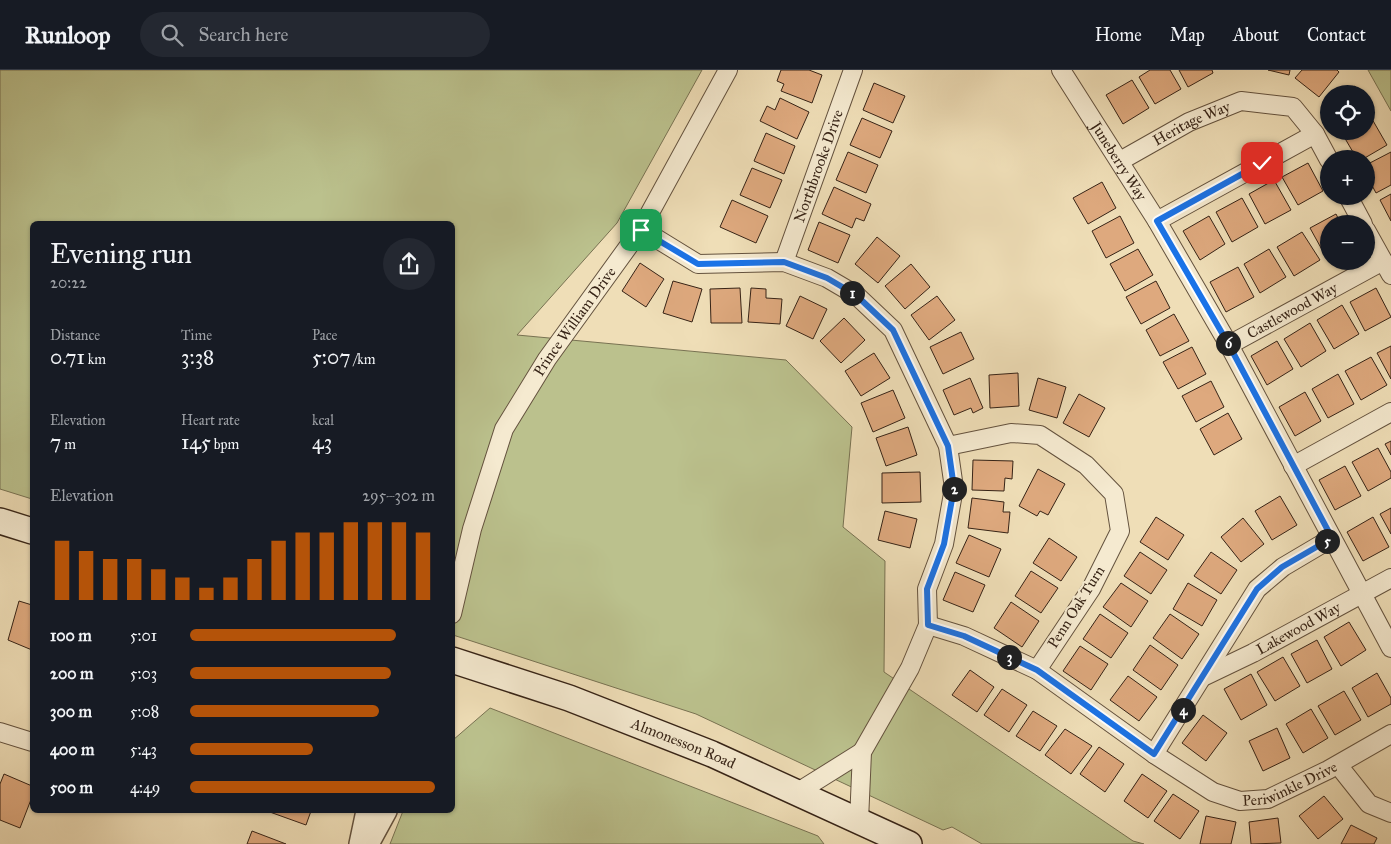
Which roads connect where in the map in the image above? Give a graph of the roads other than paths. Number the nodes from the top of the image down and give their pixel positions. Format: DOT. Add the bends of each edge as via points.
graph roads {
  1 [pos="728,70"];
  2 [pos="853,70"];
  3 [pos="1061,70"];
  4 [pos="1315,134"];
  5 [pos="1324,150"];
  6 [pos="1120,161"];
  7 [pos="1157,221"];
  8 [pos="641,230"];
  9 [pos="1375,246"];
  10 [pos="784,262"];
  11 [pos="1387,268"];
  12 [pos="1229,345"];
  13 [pos="1391,412"];
  14 [pos="948,446"];
  15 [pos="1293,466"];
  16 [pos="0,521"];
  17 [pos="472,529"];
  18 [pos="30,530"];
  19 [pos="1332,538"];
  20 [pos="455,552"];
  21 [pos="1391,578"];
  22 [pos="1363,593"];
  23 [pos="455,601"];
  24 [pos="928,625"];
  25 [pos="1391,648"];
  26 [pos="455,661"];
  27 [pos="1037,670"];
  28 [pos="1205,676"];
  29 [pos="0,732"];
  30 [pos="1391,734"];
  31 [pos="30,741"];
  32 [pos="862,752"];
  33 [pos="1154,754"];
  34 [pos="1338,765"];
  35 [pos="798,792"];
  36 [pos="1391,812"];
  37 [pos="367,813"];
  38 [pos="385,813"];
  39 [pos="859,821"];
  40 [pos="360,844"];
  41 [pos="368,844"];
  42 [pos="909,844"];
  1 -- 8 [label="street, Prince William Drive"];
  2 -- 10 [label="street, Northbrooke Drive"];
  3 -- 6 [label="street, Juneberry Way"];
  4 -- 5 [label="street, Heritage Way"];
  4 -- 6 [label="street, Heritage Way" via="1293,107 1241,102 1189,122"];
  4 -- 7 [label="street"];
  6 -- 7 [label="street, Juneberry Way"];
  7 -- 12 [label="street, Juneberry Way"];
  8 -- 10 [label="street" via="698,264"];
  8 -- 17 [label="street, Prince William Drive" via="518,404 504,430"];
  9 -- 11 [label="street"];
  10 -- 14 [label="street" via="827,278 856,295 893,330"];
  11 -- 12 [label="street, Castlewood Way"];
  12 -- 15 [label="street, Juneberry Way"];
  13 -- 15 [label="street"];
  14 -- 24 [label="street" via="954,488 944,544 927,589"];
  14 -- 27 [label="street, Penn Oak Turn" via="1011,434 1040,436 1086,465 1114,494 1120,531 1092,589"];
  15 -- 19 [label="street, Juneberry Way"];
  16 -- 18 [label="main road"];
  17 -- 20 [label="street, Prince William Drive"];
  17 -- 23 [label="street, Prince William Drive"];
  19 -- 22 [label="street, Juneberry Way"];
  19 -- 28 [label="street" via="1282,567 1257,589"];
  21 -- 22 [label="street, Lakewood Way"];
  22 -- 25 [label="street, Juneberry Way"];
  22 -- 28 [label="street, Lakewood Way"];
  24 -- 27 [label="street, Periwinkle Drive" via="964,636"];
  24 -- 32 [label="street" via="910,668"];
  26 -- 35 [label="main road, Almonesson Road" via="569,698"];
  27 -- 33 [label="street, Periwinkle Drive"];
  28 -- 33 [label="street"];
  29 -- 31 [label="street"];
  30 -- 34 [label="street, Periwinkle Drive"];
  32 -- 35 [label="street"];
  32 -- 39 [label="street"];
  33 -- 34 [label="street, Periwinkle Drive" via="1213,792 1240,801 1268,799"];
  34 -- 36 [label="street" via="1368,804"];
  35 -- 39 [label="main road, Almonesson Road"];
  37 -- 40 [label="street"];
  38 -- 41 [label="street"];
  39 -- 42 [label="main road, Almonesson Road"];
}
